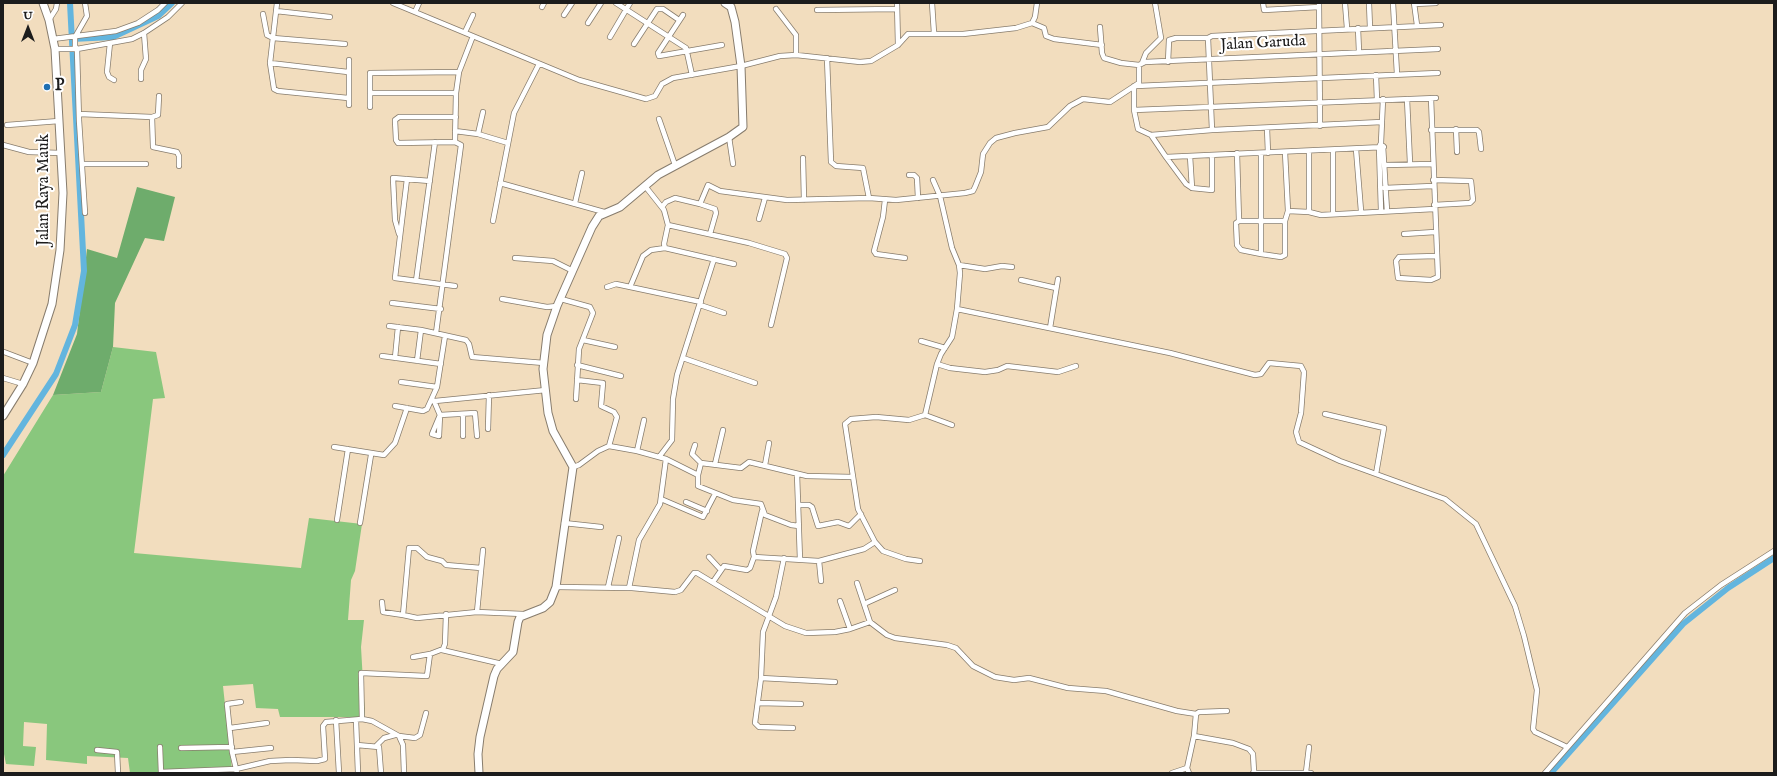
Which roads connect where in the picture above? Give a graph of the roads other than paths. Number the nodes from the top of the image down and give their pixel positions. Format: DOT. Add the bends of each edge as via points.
graph roads {
  1 [pos="43,3"];
  2 [pos="57,3"];
  3 [pos="85,3"];
  4 [pos="165,3"];
  5 [pos="182,3"];
  6 [pos="277,3"];
  7 [pos="393,3"];
  8 [pos="419,3"];
  9 [pos="572,3"];
  10 [pos="601,3"];
  11 [pos="616,3"];
  12 [pos="630,3"];
  13 [pos="728,3"];
  14 [pos="896,3"];
  15 [pos="932,3"];
  16 [pos="1037,3"];
  17 [pos="1155,3"];
  18 [pos="1263,3"];
  19 [pos="1345,3"];
  20 [pos="1369,3"];
  21 [pos="1393,3"];
  22 [pos="1436,3"];
  23 [pos="1414,4"];
  24 [pos="400,5"];
  25 [pos="1319,5"];
  26 [pos="776,9"];
  27 [pos="897,9"];
  28 [pos="626,10"];
  29 [pos="817,10"];
  30 [pos="276,11"];
  31 [pos="415,12"];
  32 [pos="263,14"];
  33 [pos="473,15"];
  34 [pos="564,15"];
  35 [pos="683,15"];
  36 [pos="330,18"];
  37 [pos="49,20"];
  38 [pos="679,20"];
  39 [pos="648,22"];
  40 [pos="588,23"];
  41 [pos="1032,23"];
  42 [pos="1417,25"];
  43 [pos="1441,25"];
  44 [pos="1100,27"];
  45 [pos="1394,27"];
  46 [pos="1346,28"];
  47 [pos="1358,28"];
  48 [pos="1370,28"];
  49 [pos="1318,31"];
  50 [pos="465,32"];
  51 [pos="144,33"];
  52 [pos="934,34"];
  53 [pos="473,36"];
  54 [pos="669,36"];
  55 [pos="74,37"];
  56 [pos="610,37"];
  57 [pos="56,38"];
  58 [pos="273,38"];
  59 [pos="1208,38"];
  60 [pos="110,43"];
  61 [pos="345,44"];
  62 [pos="634,44"];
  63 [pos="722,45"];
  64 [pos="1102,45"];
  65 [pos="898,46"];
  66 [pos="75,48"];
  67 [pos="57,49"];
  68 [pos="1438,49"];
  69 [pos="688,51"];
  70 [pos="1396,51"];
  71 [pos="1359,52"];
  72 [pos="1318,54"];
  73 [pos="796,55"];
  74 [pos="827,58"];
  75 [pos="349,60"];
  76 [pos="1209,60"];
  77 [pos="1168,62"];
  78 [pos="270,63"];
  79 [pos="539,64"];
  80 [pos="1140,64"];
  81 [pos="740,66"];
  82 [pos="348,72"];
  83 [pos="459,72"];
  84 [pos="1438,73"];
  85 [pos="692,74"];
  86 [pos="1397,74"];
  87 [pos="1376,75"];
  88 [pos="1319,78"];
  89 [pos="141,79"];
  90 [pos="114,80"];
  91 [pos="1210,82"];
  92 [pos="1133,86"];
  93 [pos="370,93"];
  94 [pos="456,93"];
  95 [pos="159,96"];
  96 [pos="348,98"];
  97 [pos="1383,99"];
  98 [pos="1407,99"];
  99 [pos="1377,100"];
  100 [pos="1319,103"];
  101 [pos="349,105"];
  102 [pos="1211,106"];
  103 [pos="370,107"];
  104 [pos="1134,110"];
  105 [pos="483,112"];
  106 [pos="79,114"];
  107 [pos="152,117"];
  108 [pos="456,118"];
  109 [pos="658,120"];
  110 [pos="59,121"];
  111 [pos="1382,122"];
  112 [pos="7,125"];
  113 [pos="1320,126"];
  114 [pos="1267,128"];
  115 [pos="1456,129"];
  116 [pos="455,130"];
  117 [pos="1212,130"];
  118 [pos="1432,130"];
  119 [pos="478,134"];
  120 [pos="1151,135"];
  121 [pos="729,137"];
  122 [pos="435,142"];
  123 [pos="455,142"];
  124 [pos="508,143"];
  125 [pos="3,145"];
  126 [pos="1381,146"];
  127 [pos="1356,149"];
  128 [pos="1481,149"];
  129 [pos="1332,150"];
  130 [pos="1308,151"];
  131 [pos="1285,152"];
  132 [pos="1457,152"];
  133 [pos="61,153"];
  134 [pos="1237,153"];
  135 [pos="1261,153"];
  136 [pos="1268,153"];
  137 [pos="1212,155"];
  138 [pos="1190,156"];
  139 [pos="1166,157"];
  140 [pos="803,158"];
  141 [pos="1410,163"];
  142 [pos="82,164"];
  143 [pos="146,164"];
  144 [pos="733,164"];
  145 [pos="1432,164"];
  146 [pos="675,165"];
  147 [pos="1385,165"];
  148 [pos="179,166"];
  149 [pos="582,173"];
  150 [pos="909,175"];
  151 [pos="407,179"];
  152 [pos="933,180"];
  153 [pos="1433,180"];
  154 [pos="430,181"];
  155 [pos="500,183"];
  156 [pos="645,186"];
  157 [pos="1433,186"];
  158 [pos="1192,188"];
  159 [pos="1380,188"];
  160 [pos="1386,188"];
  161 [pos="940,196"];
  162 [pos="766,198"];
  163 [pos="869,198"];
  164 [pos="918,198"];
  165 [pos="804,200"];
  166 [pos="885,200"];
  167 [pos="575,203"];
  168 [pos="700,204"];
  169 [pos="662,207"];
  170 [pos="1434,207"];
  171 [pos="1288,211"];
  172 [pos="1381,211"];
  173 [pos="604,212"];
  174 [pos="1309,212"];
  175 [pos="1361,212"];
  176 [pos="1387,212"];
  177 [pos="85,213"];
  178 [pos="1333,214"];
  179 [pos="759,219"];
  180 [pos="493,221"];
  181 [pos="1239,221"];
  182 [pos="1261,221"];
  183 [pos="1285,221"];
  184 [pos="668,225"];
  185 [pos="1435,232"];
  186 [pos="710,234"];
  187 [pos="1404,234"];
  188 [pos="400,236"];
  189 [pos="665,248"];
  190 [pos="1261,254"];
  191 [pos="1437,256"];
  192 [pos="515,258"];
  193 [pos="905,258"];
  194 [pos="714,259"];
  195 [pos="734,264"];
  196 [pos="959,265"];
  197 [pos="1012,267"];
  198 [pos="573,271"];
  199 [pos="1058,279"];
  200 [pos="1021,280"];
  201 [pos="416,281"];
  202 [pos="444,284"];
  203 [pos="455,286"];
  204 [pos="607,287"];
  205 [pos="630,287"];
  206 [pos="1056,288"];
  207 [pos="561,298"];
  208 [pos="502,299"];
  209 [pos="392,303"];
  210 [pos="700,303"];
  211 [pos="557,306"];
  212 [pos="440,309"];
  213 [pos="957,309"];
  214 [pos="724,313"];
  215 [pos="771,324"];
  216 [pos="390,326"];
  217 [pos="398,327"];
  218 [pos="1050,328"];
  219 [pos="421,330"];
  220 [pos="436,333"];
  221 [pos="445,336"];
  222 [pos="583,340"];
  223 [pos="921,341"];
  224 [pos="615,347"];
  225 [pos="945,348"];
  226 [pos="4,352"];
  227 [pos="382,356"];
  228 [pos="394,358"];
  229 [pos="683,358"];
  230 [pos="417,361"];
  231 [pos="33,363"];
  232 [pos="544,363"];
  233 [pos="441,364"];
  234 [pos="937,364"];
  235 [pos="577,365"];
  236 [pos="1076,366"];
  237 [pos="621,376"];
  238 [pos="3,378"];
  239 [pos="577,380"];
  240 [pos="401,382"];
  241 [pos="756,383"];
  242 [pos="23,384"];
  243 [pos="437,387"];
  244 [pos="546,390"];
  245 [pos="489,395"];
  246 [pos="576,399"];
  247 [pos="434,401"];
  248 [pos="394,406"];
  249 [pos="407,408"];
  250 [pos="463,414"];
  251 [pos="1325,414"];
  252 [pos="925,415"];
  253 [pos="3,416"];
  254 [pos="644,420"];
  255 [pos="952,425"];
  256 [pos="488,429"];
  257 [pos="723,430"];
  258 [pos="464,436"];
  259 [pos="477,436"];
  260 [pos="769,443"];
  261 [pos="695,445"];
  262 [pos="609,446"];
  263 [pos="334,447"];
  264 [pos="348,449"];
  265 [pos="637,451"];
  266 [pos="371,454"];
  267 [pos="659,457"];
  268 [pos="666,459"];
  269 [pos="701,463"];
  270 [pos="715,464"];
  271 [pos="764,465"];
  272 [pos="573,468"];
  273 [pos="797,474"];
  274 [pos="1376,474"];
  275 [pos="698,475"];
  276 [pos="853,477"];
  277 [pos="715,494"];
  278 [pos="661,499"];
  279 [pos="686,502"];
  280 [pos="800,505"];
  281 [pos="707,510"];
  282 [pos="762,511"];
  283 [pos="861,514"];
  284 [pos="337,520"];
  285 [pos="360,523"];
  286 [pos="564,523"];
  287 [pos="799,526"];
  288 [pos="601,527"];
  289 [pos="619,538"];
  290 [pos="875,542"];
  291 [pos="483,550"];
  292 [pos="1774,551"];
  293 [pos="708,557"];
  294 [pos="754,557"];
  295 [pos="784,558"];
  296 [pos="800,560"];
  297 [pos="818,561"];
  298 [pos="920,561"];
  299 [pos="481,568"];
  300 [pos="721,570"];
  301 [pos="821,581"];
  302 [pos="713,582"];
  303 [pos="857,583"];
  304 [pos="556,587"];
  305 [pos="608,587"];
  306 [pos="629,588"];
  307 [pos="895,590"];
  308 [pos="840,601"];
  309 [pos="382,602"];
  310 [pos="864,604"];
  311 [pos="477,612"];
  312 [pos="446,614"];
  313 [pos="523,614"];
  314 [pos="403,615"];
  315 [pos="769,616"];
  316 [pos="870,622"];
  317 [pos="850,629"];
  318 [pos="442,650"];
  319 [pos="430,654"];
  320 [pos="413,657"];
  321 [pos="502,664"];
  322 [pos="761,678"];
  323 [pos="834,682"];
  324 [pos="241,702"];
  325 [pos="758,703"];
  326 [pos="801,704"];
  327 [pos="1227,711"];
  328 [pos="426,713"];
  329 [pos="1196,714"];
  330 [pos="362,719"];
  331 [pos="336,720"];
  332 [pos="356,720"];
  333 [pos="267,723"];
  334 [pos="230,728"];
  335 [pos="793,728"];
  336 [pos="397,735"];
  337 [pos="1194,736"];
  338 [pos="357,745"];
  339 [pos="377,745"];
  340 [pos="160,747"];
  341 [pos="1309,747"];
  342 [pos="1567,747"];
  343 [pos="181,748"];
  344 [pos="271,748"];
  345 [pos="232,749"];
  346 [pos="97,750"];
  347 [pos="1188,770"];
  348 [pos="236,771"];
  349 [pos="161,772"];
  350 [pos="1309,772"];
  351 [pos="118,773"];
  352 [pos="339,773"];
  353 [pos="358,773"];
  354 [pos="382,773"];
  355 [pos="404,773"];
  356 [pos="479,773"];
  357 [pos="1172,773"];
  358 [pos="1254,773"];
  359 [pos="1545,773"];
  1 -- 37 [label="street, Jalan Raya Mauk"];
  2 -- 37 [label="street"];
  3 -- 55 [label="street" via="87,16"];
  4 -- 55 [label="street" via="158,10 116,31"];
  5 -- 51 [label="street" via="168,17"];
  6 -- 30 [label="street"];
  7 -- 24 [label="street"];
  8 -- 31 [label="street"];
  9 -- 34 [label="street"];
  10 -- 40 [label="street"];
  11 -- 28 [label="street"];
  12 -- 28 [label="street"];
  13 -- 81 [label="street" via="735,22"];
  14 -- 27 [label="street"];
  15 -- 52 [label="street"];
  16 -- 41 [label="street"];
  17 -- 80 [label="street" via="1161,38 1146,53"];
  18 -- 25 [label="street" via="1264,10"];
  19 -- 46 [label="street"];
  20 -- 48 [label="street"];
  21 -- 45 [label="street"];
  22 -- 23 [label="street"];
  23 -- 42 [label="street"];
  24 -- 31 [label="street"];
  25 -- 49 [label="street"];
  26 -- 73 [label="street" via="796,35"];
  27 -- 29 [label="street"];
  27 -- 65 [label="street"];
  28 -- 39 [label="street"];
  28 -- 56 [label="street"];
  30 -- 36 [label="street"];
  30 -- 58 [label="street"];
  31 -- 50 [label="street"];
  32 -- 58 [label="street" via="267,35"];
  33 -- 50 [label="street"];
  35 -- 38 [label="street"];
  37 -- 57 [label="street, Jalan Raya Mauk"];
  38 -- 39 [label="street" via="659,9"];
  38 -- 54 [label="street"];
  39 -- 54 [label="street"];
  39 -- 62 [label="street"];
  41 -- 52 [label="street" via="1016,28 962,34"];
  41 -- 64 [label="street" via="1044,28 1046,36 1054,39"];
  42 -- 43 [label="street"];
  42 -- 45 [label="street"];
  44 -- 64 [label="street"];
  45 -- 48 [label="street"];
  45 -- 70 [label="street"];
  46 -- 47 [label="street"];
  46 -- 49 [label="street"];
  47 -- 48 [label="street"];
  47 -- 71 [label="street"];
  49 -- 59 [label="street"];
  49 -- 72 [label="street"];
  50 -- 53 [label="street"];
  51 -- 60 [label="street" via="132,39"];
  51 -- 89 [label="street" via="146,60 141,70"];
  52 -- 65 [label="street" via="908,34"];
  53 -- 79 [label="street"];
  53 -- 83 [label="street"];
  54 -- 69 [label="street"];
  54 -- 69 [label="street" via="658,56"];
  55 -- 57 [label="street"];
  55 -- 66 [label="street"];
  57 -- 67 [label="street, Jalan Raya Mauk"];
  58 -- 61 [label="street"];
  58 -- 78 [label="street"];
  59 -- 76 [label="street"];
  59 -- 77 [label="street" via="1169,40"];
  60 -- 66 [label="street"];
  60 -- 90 [label="street" via="107,72"];
  63 -- 69 [label="street"];
  64 -- 80 [label="street, Jalan Garuda" via="1104,58"];
  65 -- 74 [label="street" via="871,61"];
  66 -- 67 [label="street"];
  66 -- 106 [label="street"];
  67 -- 110 [label="street, Jalan Raya Mauk"];
  68 -- 70 [label="street, Jalan Garuda"];
  69 -- 85 [label="street"];
  70 -- 71 [label="street, Jalan Garuda"];
  70 -- 86 [label="street"];
  71 -- 72 [label="street, Jalan Garuda"];
  72 -- 76 [label="street, Jalan Garuda"];
  72 -- 88 [label="street"];
  73 -- 74 [label="street"];
  73 -- 81 [label="street" via="780,56"];
  74 -- 163 [label="street" via="831,162 836,166 863,168"];
  75 -- 82 [label="street"];
  76 -- 77 [label="street, Jalan Garuda"];
  76 -- 91 [label="street"];
  77 -- 80 [label="street, Jalan Garuda"];
  78 -- 82 [label="street"];
  78 -- 96 [label="street" via="271,80 278,92"];
  79 -- 85 [label="street" via="579,80 646,99 655,96 667,81"];
  79 -- 124 [label="street" via="514,113"];
  80 -- 92 [label="street" via="1139,83"];
  81 -- 85 [label="street"];
  81 -- 121 [label="street" via="744,126"];
  82 -- 96 [label="street"];
  83 -- 93 [label="street" via="372,72"];
  83 -- 94 [label="street"];
  84 -- 86 [label="street"];
  86 -- 87 [label="street"];
  87 -- 88 [label="street"];
  87 -- 99 [label="street"];
  88 -- 91 [label="street"];
  88 -- 100 [label="street"];
  91 -- 92 [label="street"];
  91 -- 102 [label="street"];
  92 -- 104 [label="street"];
  92 -- 161 [label="street" via="1110,102 1083,99 1070,106 1048,127 996,138 983,154 981,172 973,191"];
  93 -- 94 [label="street"];
  93 -- 103 [label="street"];
  94 -- 108 [label="street"];
  95 -- 107 [label="street" via="158,115"];
  96 -- 101 [label="street"];
  97 -- 98 [label="street"];
  97 -- 99 [label="street"];
  97 -- 111 [label="street"];
  98 -- 118 [label="street" via="1433,98"];
  98 -- 141 [label="street"];
  99 -- 100 [label="street"];
  100 -- 102 [label="street"];
  100 -- 113 [label="street"];
  102 -- 104 [label="street"];
  102 -- 117 [label="street"];
  104 -- 120 [label="street" via="1139,130"];
  105 -- 119 [label="street"];
  106 -- 107 [label="street"];
  106 -- 142 [label="street"];
  107 -- 148 [label="street" via="153,147 177,152"];
  108 -- 116 [label="street"];
  108 -- 122 [label="street" via="396,118 398,143"];
  109 -- 146 [label="street"];
  110 -- 112 [label="street"];
  110 -- 133 [label="street, Jalan Raya Mauk"];
  111 -- 113 [label="street"];
  111 -- 126 [label="street"];
  113 -- 114 [label="street"];
  114 -- 117 [label="street"];
  114 -- 136 [label="street"];
  115 -- 118 [label="street"];
  115 -- 128 [label="street" via="1478,130"];
  115 -- 132 [label="street"];
  116 -- 119 [label="street"];
  116 -- 123 [label="street"];
  117 -- 120 [label="street"];
  118 -- 145 [label="street"];
  119 -- 124 [label="street"];
  120 -- 139 [label="street"];
  121 -- 144 [label="street"];
  121 -- 146 [label="street"];
  122 -- 123 [label="street"];
  122 -- 154 [label="street"];
  123 -- 202 [label="street" via="459,143 461,148"];
  124 -- 155 [label="street"];
  125 -- 133 [label="street" via="28,152"];
  126 -- 127 [label="street"];
  126 -- 147 [label="street"];
  126 -- 159 [label="street"];
  127 -- 129 [label="street"];
  127 -- 175 [label="street"];
  129 -- 130 [label="street"];
  129 -- 178 [label="street"];
  130 -- 131 [label="street"];
  130 -- 174 [label="street"];
  131 -- 136 [label="street"];
  131 -- 171 [label="street"];
  133 -- 231 [label="street, Jalan Raya Mauk" via="62,223 58,267 52,304"];
  134 -- 135 [label="street"];
  134 -- 137 [label="street"];
  134 -- 181 [label="street"];
  135 -- 136 [label="street"];
  135 -- 182 [label="street"];
  137 -- 138 [label="street"];
  137 -- 158 [label="street" via="1213,189"];
  138 -- 139 [label="street"];
  138 -- 158 [label="street"];
  139 -- 158 [label="street" via="1186,184"];
  140 -- 165 [label="street"];
  141 -- 145 [label="street"];
  141 -- 147 [label="street"];
  142 -- 143 [label="street"];
  142 -- 177 [label="street"];
  145 -- 153 [label="street"];
  146 -- 156 [label="street"];
  147 -- 160 [label="street"];
  149 -- 167 [label="street"];
  150 -- 164 [label="street" via="917,178"];
  151 -- 154 [label="street"];
  151 -- 188 [label="street"];
  151 -- 188 [label="street" via="395,177 392,180 394,220"];
  152 -- 161 [label="street"];
  153 -- 157 [label="street"];
  153 -- 170 [label="street" via="1471,181 1473,200 1470,203"];
  154 -- 201 [label="street"];
  155 -- 167 [label="street"];
  155 -- 180 [label="street"];
  156 -- 169 [label="street"];
  156 -- 173 [label="street" via="620,207"];
  157 -- 160 [label="street"];
  157 -- 170 [label="street"];
  159 -- 160 [label="street"];
  159 -- 172 [label="street"];
  160 -- 176 [label="street"];
  161 -- 164 [label="street"];
  161 -- 196 [label="street" via="952,248"];
  162 -- 165 [label="street"];
  162 -- 168 [label="street" via="720,191 708,185"];
  162 -- 179 [label="street"];
  163 -- 165 [label="street"];
  163 -- 166 [label="street"];
  164 -- 166 [label="street"];
  166 -- 193 [label="street" via="874,251 876,254"];
  167 -- 173 [label="street"];
  168 -- 169 [label="street" via="675,198"];
  168 -- 186 [label="street" via="715,209"];
  169 -- 184 [label="street"];
  170 -- 176 [label="street"];
  170 -- 185 [label="street"];
  171 -- 174 [label="street"];
  171 -- 183 [label="street"];
  172 -- 175 [label="street"];
  172 -- 176 [label="street"];
  173 -- 198 [label="street" via="595,221"];
  174 -- 178 [label="street"];
  175 -- 178 [label="street"];
  181 -- 182 [label="street"];
  181 -- 190 [label="street" via="1236,223 1237,245 1241,250"];
  182 -- 183 [label="street"];
  182 -- 190 [label="street"];
  183 -- 190 [label="street" via="1285,255 1281,257"];
  184 -- 186 [label="street"];
  184 -- 189 [label="street"];
  185 -- 187 [label="street"];
  185 -- 191 [label="street"];
  186 -- 215 [label="street" via="785,254 787,258"];
  188 -- 201 [label="street" via="395,278"];
  189 -- 194 [label="street"];
  189 -- 205 [label="street" via="651,250 643,256"];
  191 -- 191 [label="street" via="1436,279 1398,278 1396,262 1399,257"];
  192 -- 198 [label="street" via="553,262"];
  194 -- 195 [label="street"];
  194 -- 210 [label="street"];
  196 -- 197 [label="street" via="985,269"];
  196 -- 213 [label="street"];
  198 -- 207 [label="street"];
  199 -- 206 [label="street"];
  200 -- 206 [label="street"];
  201 -- 202 [label="street"];
  202 -- 203 [label="street"];
  202 -- 212 [label="street"];
  204 -- 205 [label="street" via="616,284"];
  205 -- 210 [label="street"];
  206 -- 218 [label="street"];
  207 -- 211 [label="street"];
  207 -- 222 [label="street" via="593,310"];
  208 -- 211 [label="street" via="547,307"];
  209 -- 212 [label="street"];
  210 -- 214 [label="street"];
  210 -- 229 [label="street"];
  211 -- 232 [label="street" via="548,335"];
  212 -- 220 [label="street"];
  213 -- 218 [label="street"];
  213 -- 225 [label="street" via="952,337"];
  216 -- 217 [label="street"];
  217 -- 219 [label="street"];
  217 -- 228 [label="street"];
  218 -- 274 [label="street" via="1170,353 1255,375 1261,374 1268,363 1301,366 1304,372 1301,413 1296,432 1299,442"];
  219 -- 220 [label="street"];
  219 -- 230 [label="street"];
  220 -- 221 [label="street"];
  221 -- 232 [label="street" via="466,340 472,357"];
  221 -- 233 [label="street"];
  222 -- 224 [label="street"];
  222 -- 235 [label="street"];
  223 -- 225 [label="street"];
  225 -- 234 [label="street"];
  226 -- 231 [label="street"];
  227 -- 228 [label="street"];
  228 -- 230 [label="street"];
  229 -- 241 [label="street"];
  229 -- 267 [label="street" via="674,393 672,440"];
  230 -- 233 [label="street"];
  231 -- 242 [label="street, Jalan Raya Mauk"];
  232 -- 244 [label="street"];
  233 -- 243 [label="street"];
  234 -- 236 [label="street" via="985,372 1007,366 1058,372"];
  234 -- 252 [label="street"];
  235 -- 237 [label="street"];
  235 -- 239 [label="street"];
  238 -- 242 [label="street"];
  239 -- 246 [label="street"];
  239 -- 262 [label="street" via="603,383 601,406 614,412 617,417"];
  240 -- 243 [label="street"];
  242 -- 253 [label="street, Jalan Raya Mauk"];
  243 -- 247 [label="street"];
  244 -- 245 [label="street"];
  244 -- 272 [label="street" via="553,431"];
  245 -- 247 [label="street"];
  245 -- 256 [label="street"];
  247 -- 249 [label="street" via="426,410"];
  247 -- 250 [label="street" via="440,415"];
  248 -- 249 [label="street"];
  249 -- 266 [label="street" via="394,443 384,456"];
  250 -- 258 [label="street"];
  250 -- 259 [label="street" via="475,413"];
  251 -- 274 [label="street" via="1384,428"];
  252 -- 255 [label="street"];
  252 -- 276 [label="street" via="909,420 876,417 848,420 845,424"];
  254 -- 265 [label="street"];
  257 -- 270 [label="street"];
  260 -- 271 [label="street"];
  261 -- 269 [label="street" via="692,454"];
  262 -- 265 [label="street"];
  262 -- 272 [label="street"];
  263 -- 264 [label="street"];
  264 -- 266 [label="street"];
  264 -- 284 [label="street"];
  265 -- 267 [label="street"];
  266 -- 285 [label="street"];
  267 -- 268 [label="street"];
  268 -- 275 [label="street"];
  268 -- 278 [label="street"];
  269 -- 270 [label="street"];
  269 -- 275 [label="street"];
  270 -- 271 [label="street" via="741,468 749,462"];
  271 -- 273 [label="street"];
  272 -- 286 [label="street"];
  273 -- 276 [label="street"];
  273 -- 280 [label="street"];
  274 -- 342 [label="street" via="1445,499 1476,524 1515,606 1524,636 1537,690 1533,729"];
  275 -- 277 [label="street" via="698,486"];
  276 -- 283 [label="street"];
  277 -- 281 [label="street"];
  277 -- 282 [label="street" via="733,500 761,504"];
  278 -- 281 [label="street" via="703,516"];
  278 -- 306 [label="street" via="639,540"];
  279 -- 281 [label="street"];
  280 -- 283 [label="street" via="812,507 818,526 838,522 850,526"];
  280 -- 287 [label="street"];
  282 -- 287 [label="street" via="765,515"];
  282 -- 294 [label="street" via="753,551"];
  283 -- 290 [label="street"];
  286 -- 288 [label="street"];
  286 -- 304 [label="street"];
  287 -- 296 [label="street"];
  289 -- 305 [label="street"];
  290 -- 297 [label="street" via="864,549"];
  290 -- 298 [label="street" via="883,551"];
  291 -- 299 [label="street"];
  292 -- 342 [label="street" via="1721,585 1685,613"];
  293 -- 300 [label="street"];
  294 -- 295 [label="street"];
  294 -- 300 [label="street" via="747,570 727,565"];
  295 -- 296 [label="street"];
  295 -- 315 [label="street"];
  296 -- 297 [label="street"];
  297 -- 301 [label="street"];
  299 -- 311 [label="street"];
  299 -- 314 [label="street" via="446,565 442,561 427,557 417,548 409,548"];
  300 -- 302 [label="street"];
  302 -- 306 [label="street" via="696,573 678,591"];
  302 -- 315 [label="street"];
  303 -- 310 [label="street"];
  304 -- 305 [label="street"];
  304 -- 313 [label="street" via="550,602 544,608"];
  305 -- 306 [label="street"];
  307 -- 310 [label="street"];
  308 -- 317 [label="street"];
  309 -- 314 [label="street" via="383,612"];
  310 -- 316 [label="street"];
  311 -- 312 [label="street"];
  311 -- 313 [label="street"];
  312 -- 314 [label="street" via="417,618"];
  312 -- 318 [label="street" via="445,646"];
  313 -- 321 [label="street" via="518,622 513,652"];
  315 -- 317 [label="street" via="785,626 806,633"];
  315 -- 322 [label="street" via="763,632"];
  316 -- 317 [label="street"];
  316 -- 329 [label="street" via="895,638 956,648 973,666 994,677 1014,680 1029,678 1068,688 1106,691"];
  318 -- 319 [label="street"];
  318 -- 321 [label="street"];
  319 -- 320 [label="street"];
  319 -- 330 [label="street" via="427,676 361,673"];
  321 -- 356 [label="street" via="494,676 480,737"];
  322 -- 323 [label="street"];
  322 -- 325 [label="street"];
  324 -- 334 [label="street" via="226,704"];
  325 -- 326 [label="street"];
  325 -- 335 [label="street" via="756,726"];
  327 -- 329 [label="street"];
  328 -- 336 [label="street" via="420,735 415,738"];
  329 -- 337 [label="street"];
  330 -- 332 [label="street"];
  330 -- 336 [label="street" via="372,721"];
  331 -- 332 [label="street"];
  331 -- 348 [label="street" via="326,722 323,726 325,759 270,761"];
  331 -- 352 [label="street"];
  332 -- 338 [label="street"];
  333 -- 334 [label="street"];
  334 -- 345 [label="street"];
  336 -- 339 [label="street" via="384,738"];
  336 -- 355 [label="street" via="403,745"];
  337 -- 347 [label="street"];
  337 -- 358 [label="street" via="1233,743 1249,749 1253,754"];
  338 -- 339 [label="street"];
  338 -- 353 [label="street"];
  339 -- 354 [label="street"];
  340 -- 349 [label="street"];
  341 -- 350 [label="street"];
  342 -- 359 [label="street"];
  343 -- 345 [label="street"];
  344 -- 345 [label="street"];
  345 -- 348 [label="street"];
  346 -- 351 [label="street" via="117,752"];
  347 -- 357 [label="street"];
  348 -- 349 [label="street"];
  350 -- 358 [label="street"];
}
